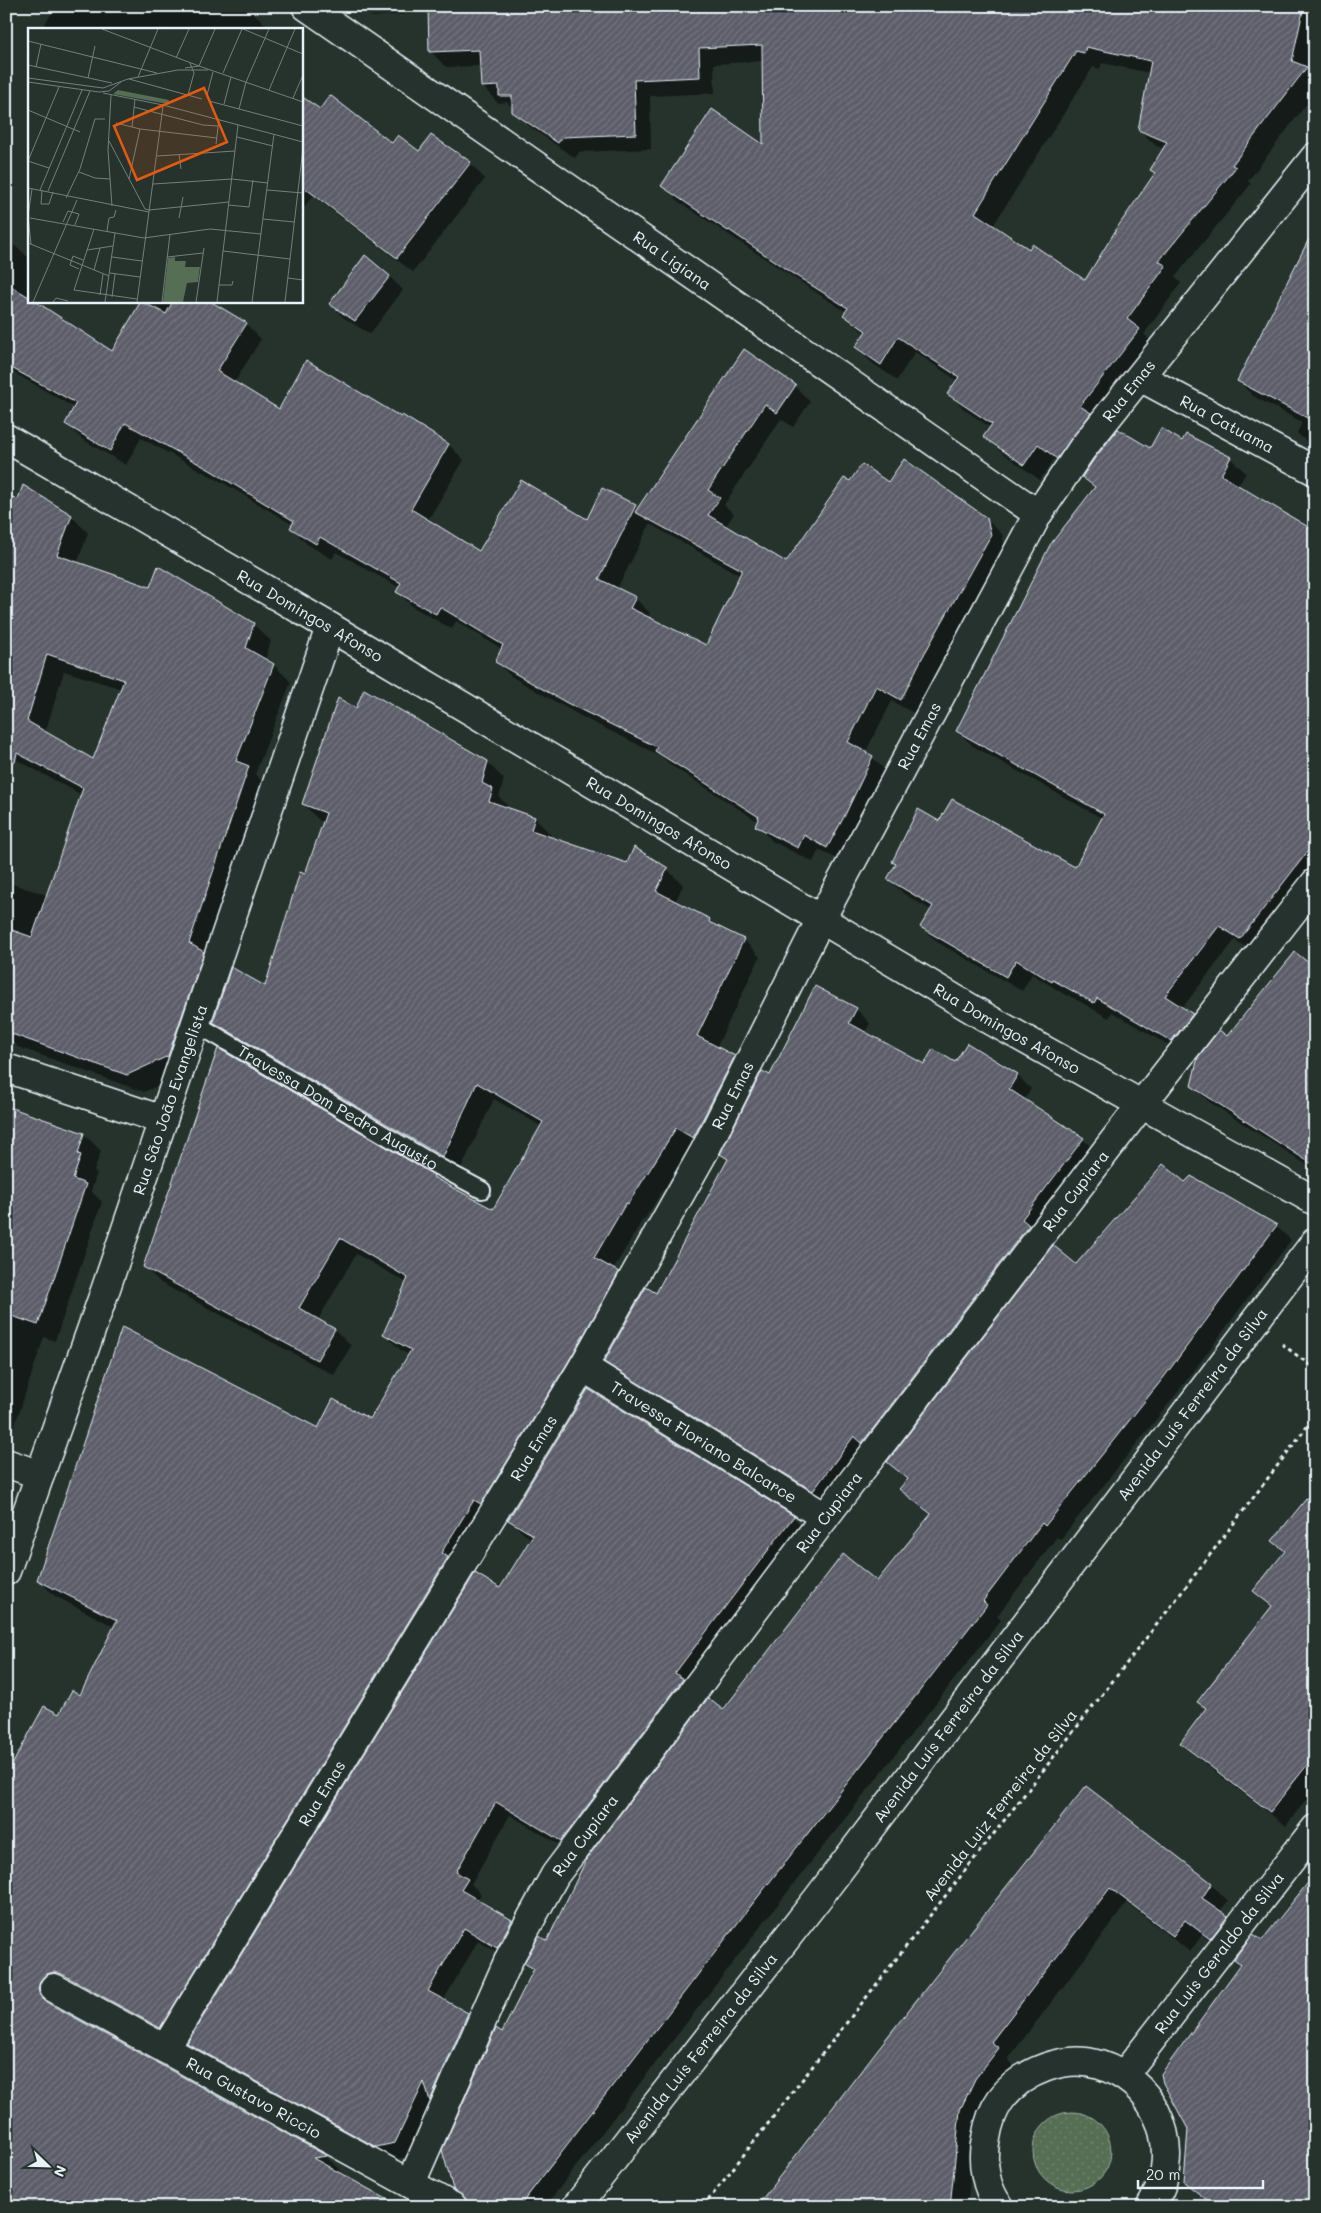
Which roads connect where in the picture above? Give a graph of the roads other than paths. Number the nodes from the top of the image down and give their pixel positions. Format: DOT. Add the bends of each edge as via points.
graph roads {
  1 [pos="306,6"];
  2 [pos="1315,157"];
  3 [pos="1140,376"];
  4 [pos="6,438"];
  5 [pos="1315,471"];
  6 [pos="1038,514"];
  7 [pos="330,627"];
  8 [pos="1315,883"];
  9 [pos="821,919"];
  10 [pos="195,1023"];
  11 [pos="6,1068"];
  12 [pos="1142,1104"];
  13 [pos="163,1120"];
  14 [pos="482,1190"];
  15 [pos="1315,1201"];
  16 [pos="1315,1242"];
  17 [pos="583,1367"];
  18 [pos="6,1463"];
  19 [pos="40,1475"];
  20 [pos="825,1517"];
  21 [pos="6,1572"];
  22 [pos="1315,1829"];
  23 [pos="54,1988"];
  24 [pos="165,2049"];
  25 [pos="1124,2076"];
  26 [pos="411,2183"];
  27 [pos="453,2207"];
  28 [pos="576,2207"];
  29 [pos="1000,2207"];
  30 [pos="1150,2207"];
  1 -- 6 [label="street, Rua Ligiana"];
  2 -- 3 [label="street, Rua Emas"];
  3 -- 5 [label="street, Rua Catuama"];
  3 -- 6 [label="street, Rua Emas" via="1082,449"];
  4 -- 7 [label="street, Rua Domingos Afonso"];
  6 -- 9 [label="street, Rua Emas"];
  7 -- 9 [label="street, Rua Domingos Afonso"];
  7 -- 10 [label="street, Rua São João Evangelista"];
  8 -- 12 [label="street, Rua Cupiara"];
  9 -- 12 [label="street, Rua Domingos Afonso" via="992,1021"];
  9 -- 17 [label="street, Rua Emas" via="705,1150"];
  10 -- 13 [label="street, Rua São João Evangelista"];
  10 -- 14 [label="lane, Travessa Dom Pedro Augusto"];
  11 -- 13 [label="street"];
  12 -- 15 [label="street, Rua Domingos Afonso"];
  12 -- 20 [label="street, Rua Cupiara"];
  13 -- 19 [label="street, Rua São João Evangelista"];
  16 -- 28 [label="street, Avenida Luís Ferreira da Silva" via="818,1898"];
  17 -- 20 [label="street, Travessa Floriano Balcarce"];
  17 -- 24 [label="street, Rua Emas"];
  18 -- 19 [label="street"];
  19 -- 21 [label="street, Rua São João Evangelista"];
  20 -- 26 [label="street, Rua Cupiara" via="555,1875 510,1957"];
  22 -- 25 [label="street, Rua Luis Geraldo da Silva"];
  23 -- 24 [label="street, Rua Gustavo Riccio"];
  24 -- 26 [label="street, Rua Gustavo Riccio"];
  25 -- 29 [label="street" via="1098,2065 1072,2062 1045,2068 1021,2080 1001,2099 988,2124 983,2150 986,2177"];
  25 -- 30 [label="street" via="1146,2096 1162,2124 1168,2154 1162,2185"];
  26 -- 27 [label="street, Rua Gustavo Riccio"];
}
